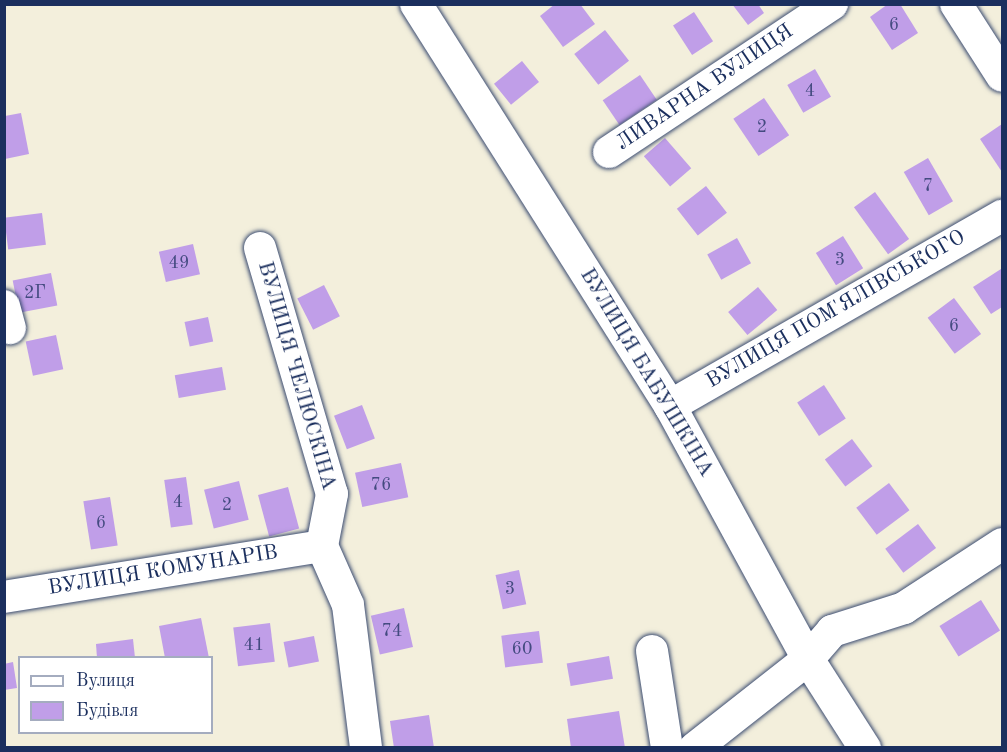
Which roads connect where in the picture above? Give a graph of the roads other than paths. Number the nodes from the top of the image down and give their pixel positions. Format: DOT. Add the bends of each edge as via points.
graph roads {
  1 [pos="416,4"];
  2 [pos="832,4"];
  3 [pos="956,4"];
  4 [pos="1002,76"];
  5 [pos="609,152"];
  6 [pos="1002,216"];
  7 [pos="260,248"];
  8 [pos="670,406"];
  9 [pos="1002,544"];
  10 [pos="322,546"];
  11 [pos="4,597"];
  12 [pos="652,651"];
  13 [pos="808,659"];
  14 [pos="366,747"];
  15 [pos="667,747"];
  16 [pos="695,747"];
  17 [pos="865,747"];
  1 -- 8 [label="street, ВУЛИЦЯ БАБУШКІНА"];
  2 -- 5 [label="street, ЛИВАРНА ВУЛИЦЯ"];
  3 -- 4 [label="street"];
  6 -- 8 [label="street, ВУЛИЦЯ ПОМ'ЯЛІВСЬКОГО"];
  7 -- 10 [label="street, ВУЛИЦЯ ЧЕЛЮСКІНА" via="332,494"];
  8 -- 13 [label="street, ВУЛИЦЯ БАБУШКІНА"];
  9 -- 13 [label="street" via="904,608 832,631"];
  10 -- 11 [label="street, ВУЛИЦЯ КОМУНАРІВ"];
  10 -- 14 [label="street" via="348,605"];
  12 -- 15 [label="street"];
  13 -- 16 [label="street"];
  13 -- 17 [label="street, ВУЛИЦЯ БАБУШКІНА"];
}
